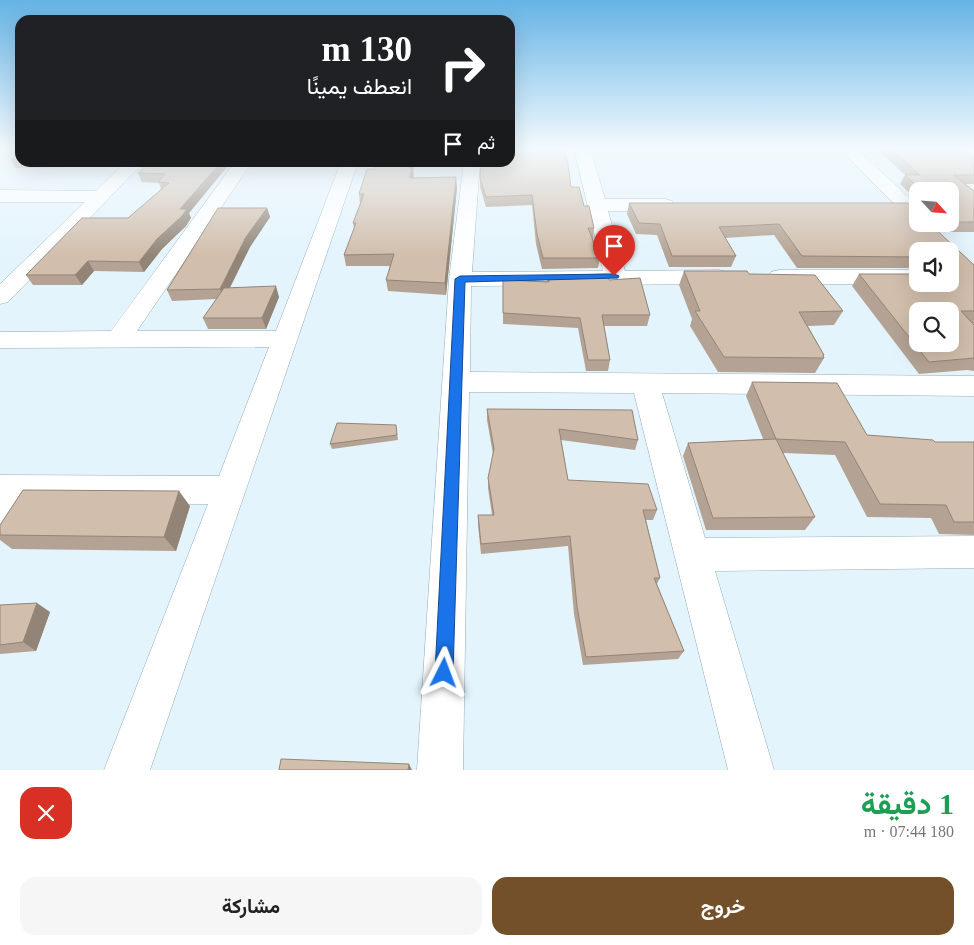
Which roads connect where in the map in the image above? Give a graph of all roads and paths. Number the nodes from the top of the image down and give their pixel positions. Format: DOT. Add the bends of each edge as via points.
graph roads {
  1 [pos="114,184"];
  2 [pos="228,184"];
  3 [pos="342,184"];
  4 [pos="470,184"];
  5 [pos="591,184"];
  6 [pos="884,184"];
  7 [pos="0,196"];
  8 [pos="101,197"];
  9 [pos="596,205"];
  10 [pos="683,205"];
  11 [pos="877,206"];
  12 [pos="909,208"];
  13 [pos="909,216"];
  14 [pos="614,276"];
  15 [pos="909,277"];
  16 [pos="460,279"];
  17 [pos="0,297"];
  18 [pos="0,340"];
  19 [pos="118,340"];
  20 [pos="286,340"];
  21 [pos="456,382"];
  22 [pos="645,382"];
  23 [pos="974,386"];
  24 [pos="230,490"];
  25 [pos="5,497"];
  26 [pos="974,552"];
  27 [pos="694,555"];
  28 [pos="128,770"];
  29 [pos="440,770"];
  30 [pos="751,770"];
  1 -- 8 [label="street"];
  2 -- 19 [label="street"];
  3 -- 20 [label="street"];
  4 -- 16 [label="street"];
  5 -- 9 [label="street"];
  6 -- 12 [label="street"];
  7 -- 8 [label="street"];
  8 -- 17 [label="street"];
  9 -- 10 [label="street"];
  9 -- 14 [label="street"];
  11 -- 13 [label="street"];
  14 -- 15 [label="street"];
  14 -- 16 [label="street"];
  16 -- 21 [label="street"];
  18 -- 19 [label="street"];
  19 -- 20 [label="street"];
  20 -- 24 [label="street"];
  21 -- 22 [label="street"];
  21 -- 29 [label="street"];
  22 -- 23 [label="street"];
  22 -- 27 [label="street"];
  24 -- 25 [label="street"];
  24 -- 28 [label="street"];
  26 -- 27 [label="street"];
  27 -- 30 [label="street"];
}
